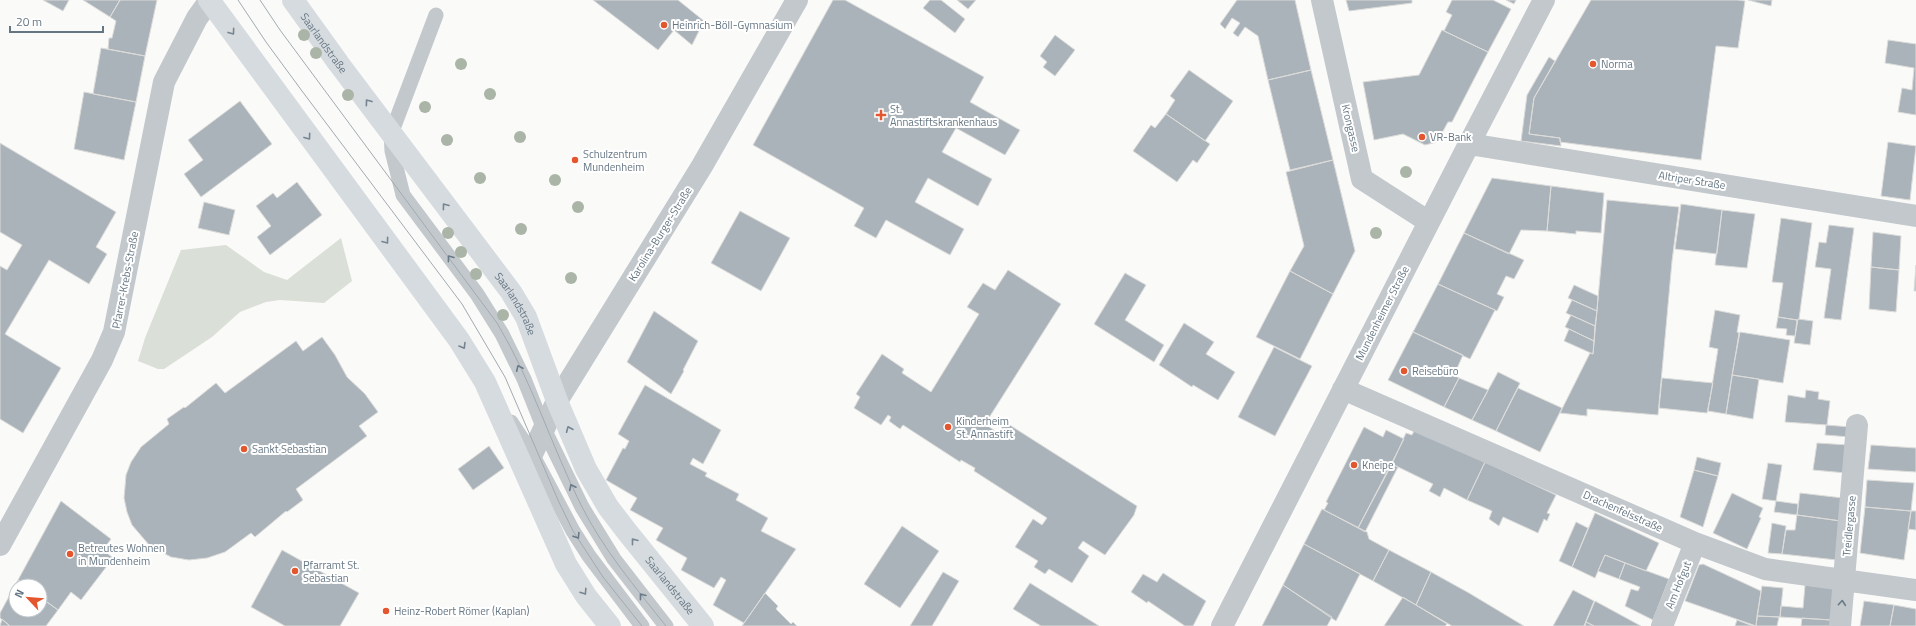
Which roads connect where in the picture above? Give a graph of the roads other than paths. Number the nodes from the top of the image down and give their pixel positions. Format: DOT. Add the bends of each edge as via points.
graph roads {
  1 [pos="210,0"];
  2 [pos="294,0"];
  3 [pos="797,0"];
  4 [pos="1322,0"];
  5 [pos="1544,0"];
  6 [pos="436,15"];
  7 [pos="391,134"];
  8 [pos="1468,144"];
  9 [pos="1916,216"];
  10 [pos="1429,222"];
  11 [pos="1344,388"];
  12 [pos="557,401"];
  13 [pos="1857,425"];
  14 [pos="544,429"];
  15 [pos="528,462"];
  16 [pos="1695,543"];
  17 [pos="0,545"];
  18 [pos="1844,580"];
  19 [pos="1916,590"];
  20 [pos="610,626"];
  21 [pos="642,626"];
  22 [pos="666,626"];
  23 [pos="703,626"];
  24 [pos="1222,626"];
  25 [pos="1662,626"];
  26 [pos="1840,626"];
  1 -- 15 [label="street, one-way" via="459,340"];
  1 -- 17 [label="street, Pfarrer-Krebs-Straße" via="197,18 164,82 114,332 102,360"];
  7 -- 2 [label="street, Saarlandstraße, one-way"];
  3 -- 12 [label="street, Karolina-Burger-Straße" via="702,166"];
  4 -- 10 [label="street, Krongasse" via="1362,179"];
  5 -- 8 [label="street, Mundenheimer Straße"];
  6 -- 7 [label="lane"];
  12 -- 7 [label="street, Saarlandstraße, one-way" via="526,317 511,292"];
  14 -- 7 [label="lane, one-way" via="502,334 477,294 403,196 392,151"];
  8 -- 9 [label="street, Altriper Straße"];
  8 -- 10 [label="street, Mundenheimer Straße"];
  10 -- 11 [label="street, Mundenheimer Straße"];
  11 -- 16 [label="street, Drachenfelsstraße"];
  11 -- 24 [label="street, Mundenheimer Straße"];
  12 -- 14 [label="street, Karolina-Burger-Straße"];
  23 -- 12 [label="street, Saarlandstraße, one-way" via="608,506 586,469"];
  13 -- 18 [label="street, Treidlergasse"];
  14 -- 15 [label="street, Karolina-Burger-Straße"];
  22 -- 14 [label="lane, one-way" via="617,564 598,535"];
  15 -- 20 [label="street, one-way" via="566,564 586,596"];
  15 -- 21 [label="lane, one-way" via="589,556"];
  16 -- 18 [label="street, Drachenfelsstraße" via="1765,569"];
  16 -- 25 [label="street, Am Hofgut"];
  18 -- 19 [label="street, Drachenfelsstraße"];
  26 -- 18 [label="street, Treidlergasse, one-way"];
}
